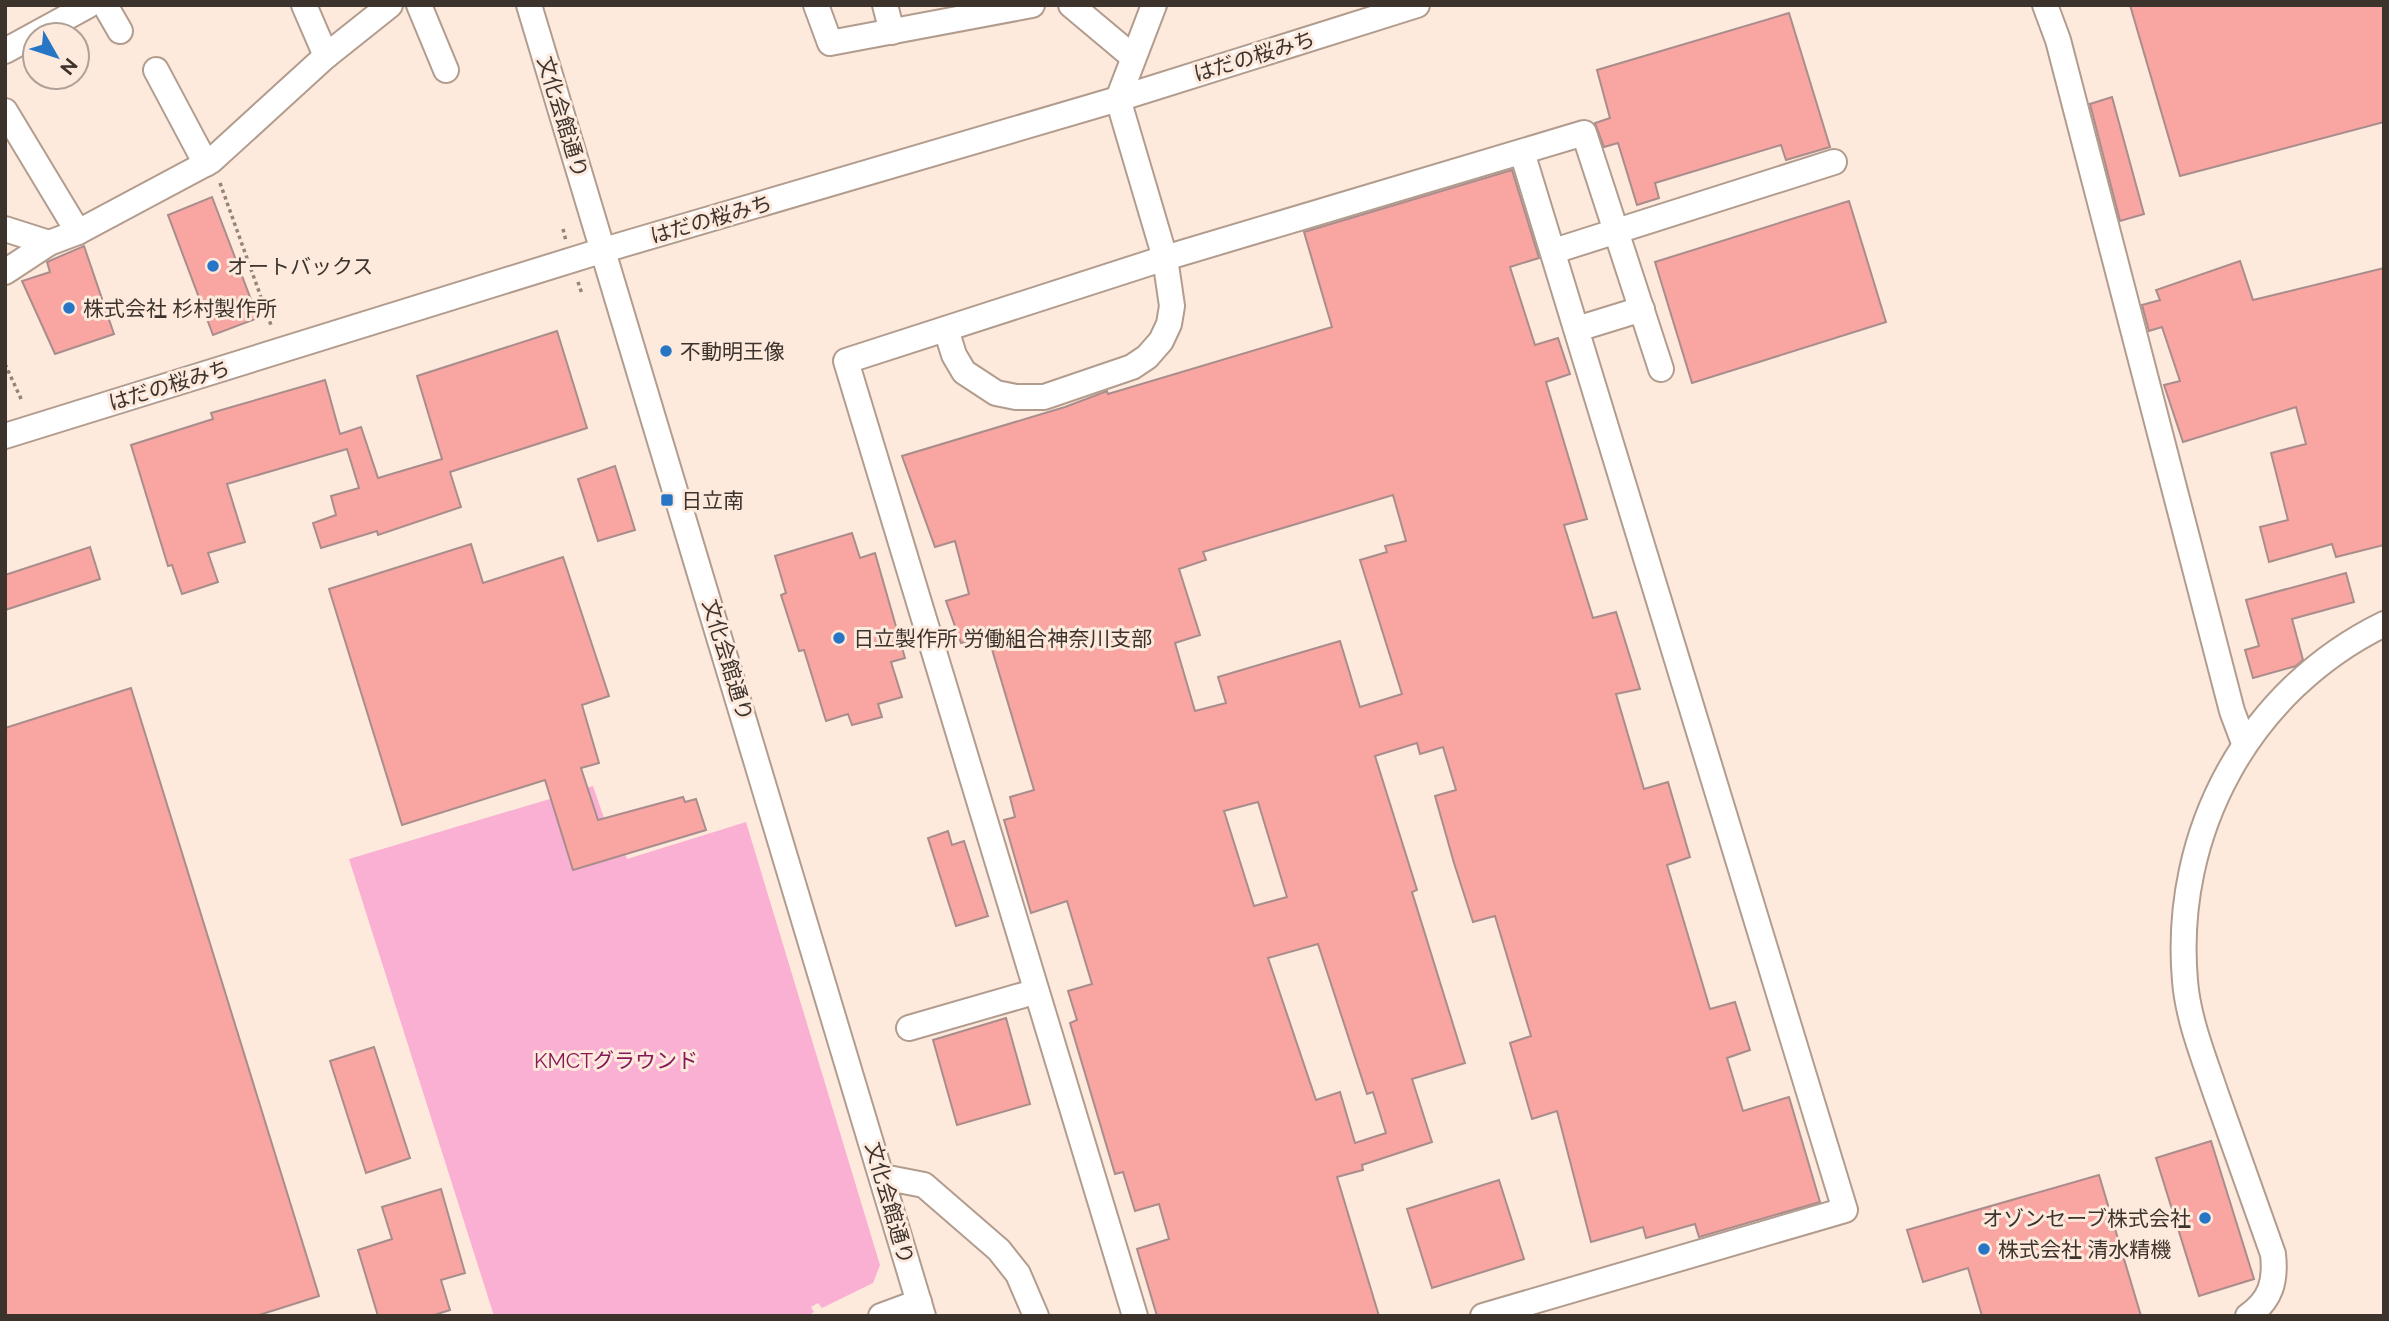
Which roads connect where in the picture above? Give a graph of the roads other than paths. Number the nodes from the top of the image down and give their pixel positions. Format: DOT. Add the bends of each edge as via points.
graph roads {
  1 [pos="89,5"];
  2 [pos="105,5"];
  3 [pos="304,5"];
  4 [pos="390,5"];
  5 [pos="419,5"];
  6 [pos="528,5"];
  7 [pos="816,5"];
  8 [pos="885,5"];
  9 [pos="1032,5"];
  10 [pos="1071,5"];
  11 [pos="1154,5"];
  12 [pos="1418,5"];
  13 [pos="2045,5"];
  14 [pos="120,31"];
  15 [pos="892,32"];
  16 [pos="5,51"];
  17 [pos="326,56"];
  18 [pos="1133,57"];
  19 [pos="156,70"];
  20 [pos="446,70"];
  21 [pos="1118,99"];
  22 [pos="5,111"];
  23 [pos="1522,152"];
  24 [pos="1833,162"];
  25 [pos="209,163"];
  26 [pos="5,229"];
  27 [pos="1616,231"];
  28 [pos="78,232"];
  29 [pos="49,243"];
  30 [pos="604,250"];
  31 [pos="1554,251"];
  32 [pos="1165,258"];
  33 [pos="5,272"];
  34 [pos="1642,309"];
  35 [pos="946,329"];
  36 [pos="1577,330"];
  37 [pos="1661,369"];
  38 [pos="5,436"];
  39 [pos="2384,624"];
  40 [pos="2244,743"];
  41 [pos="1034,992"];
  42 [pos="909,1028"];
  43 [pos="883,1177"];
  44 [pos="921,1309"];
  45 [pos="881,1316"];
  46 [pos="1036,1316"];
  47 [pos="1135,1316"];
  48 [pos="1483,1316"];
  49 [pos="2248,1316"];
  1 -- 16 [label="street"];
  2 -- 14 [label="street"];
  3 -- 17 [label="street"];
  4 -- 17 [label="street"];
  5 -- 20 [label="street"];
  6 -- 30 [label="street, 文化会館通り"];
  7 -- 15 [label="street" via="830,43"];
  8 -- 15 [label="street"];
  9 -- 15 [label="street"];
  10 -- 18 [label="street"];
  11 -- 18 [label="street"];
  12 -- 21 [label="street, はだの桜みち"];
  13 -- 40 [label="street"];
  17 -- 25 [label="street"];
  18 -- 21 [label="street"];
  19 -- 25 [label="street"];
  21 -- 30 [label="street, はだの桜みち"];
  21 -- 32 [label="street"];
  22 -- 28 [label="street"];
  23 -- 27 [label="street" via="1584,133"];
  23 -- 31 [label="street"];
  23 -- 32 [label="street"];
  24 -- 27 [label="street"];
  25 -- 28 [label="street"];
  26 -- 29 [label="street"];
  27 -- 31 [label="street"];
  27 -- 34 [label="street"];
  28 -- 29 [label="street"];
  29 -- 33 [label="street"];
  30 -- 38 [label="street, はだの桜みち"];
  30 -- 43 [label="street, 文化会館通り"];
  31 -- 36 [label="street"];
  32 -- 35 [label="street"];
  32 -- 35 [label="street" via="1172,306 1161,341 1132,367 1044,397 1016,397 978,384 954,355"];
  34 -- 36 [label="street"];
  34 -- 37 [label="street"];
  35 -- 41 [label="street" via="846,361"];
  36 -- 48 [label="street" via="1845,1210"];
  39 -- 40 [label="street" via="2326,659 2288,691"];
  40 -- 49 [label="street" via="2215,796 2198,843 2188,891 2185,983 2198,1041 2273,1254 2273,1285"];
  41 -- 42 [label="street"];
  41 -- 47 [label="street"];
  43 -- 44 [label="street, 文化会館通り"];
  43 -- 46 [label="street" via="924,1185 999,1250 1018,1273"];
  44 -- 45 [label="street"];
}
